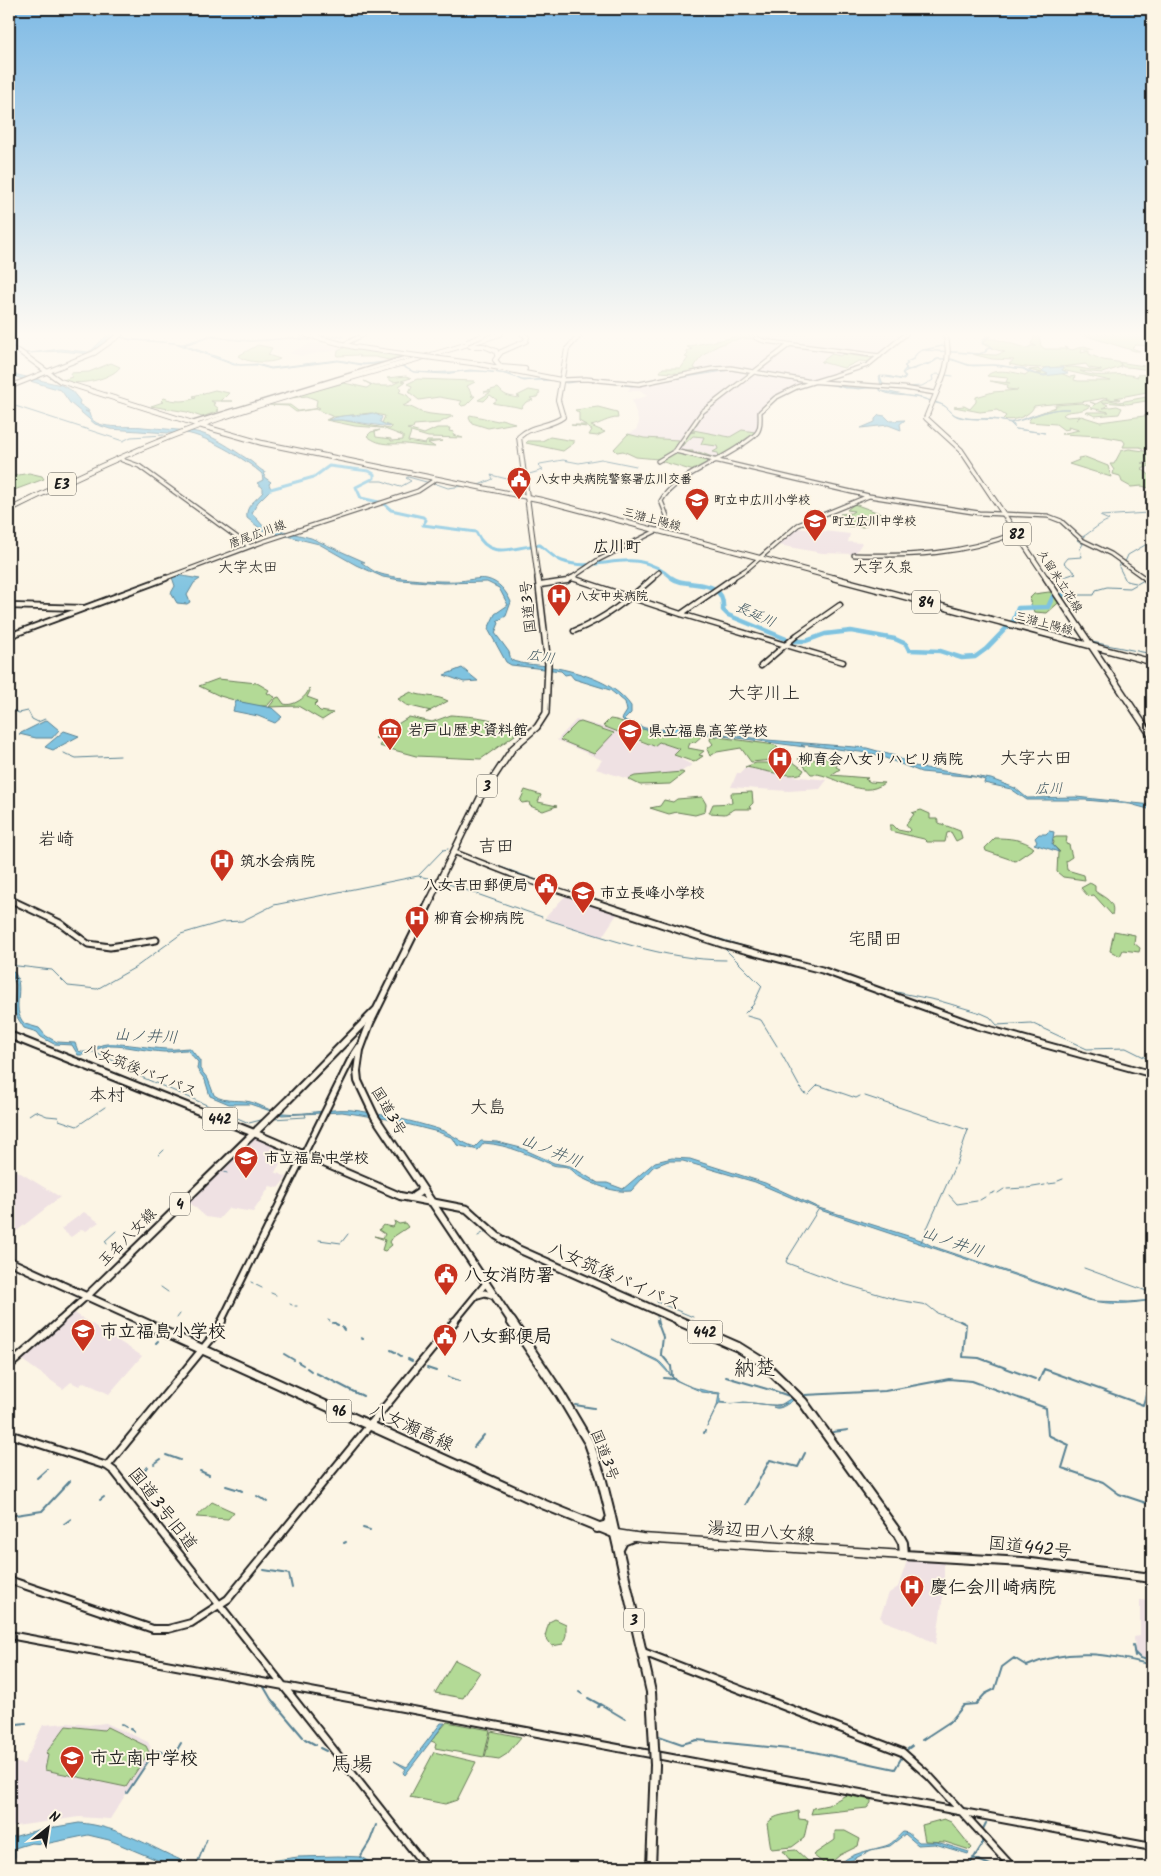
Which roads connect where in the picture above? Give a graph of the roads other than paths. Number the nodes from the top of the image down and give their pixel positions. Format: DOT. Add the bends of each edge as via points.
graph roads {
  1 [pos="190,422"];
  2 [pos="200,422"];
  3 [pos="208,422"];
  4 [pos="211,422"];
  5 [pos="557,422"];
  6 [pos="694,422"];
  7 [pos="759,422"];
  8 [pos="930,422"];
  9 [pos="195,423"];
  10 [pos="202,426"];
  11 [pos="188,429"];
  12 [pos="674,451"];
  13 [pos="122,460"];
  14 [pos="658,461"];
  15 [pos="718,461"];
  16 [pos="436,479"];
  17 [pos="869,496"];
  18 [pos="526,497"];
  19 [pos="9,509"];
  20 [pos="1003,514"];
  21 [pos="657,531"];
  22 [pos="1016,533"];
  23 [pos="249,546"];
  24 [pos="854,555"];
  25 [pos="758,558"];
  26 [pos="659,572"];
  27 [pos="572,578"];
  28 [pos="540,585"];
  29 [pos="1152,585"];
  30 [pos="630,598"];
  31 [pos="840,605"];
  32 [pos="9,606"];
  33 [pos="84,608"];
  34 [pos="681,614"];
  35 [pos="574,631"];
  36 [pos="9,636"];
  37 [pos="785,646"];
  38 [pos="1093,646"];
  39 [pos="843,662"];
  40 [pos="1152,662"];
  41 [pos="761,666"];
  42 [pos="1152,737"];
  43 [pos="454,852"];
  44 [pos="9,899"];
  45 [pos="156,940"];
  46 [pos="375,1011"];
  47 [pos="9,1033"];
  48 [pos="359,1047"];
  49 [pos="357,1059"];
  50 [pos="346,1070"];
  51 [pos="356,1072"];
  52 [pos="1152,1074"];
  53 [pos="255,1132"];
  54 [pos="306,1153"];
  55 [pos="421,1186"];
  56 [pos="414,1196"];
  57 [pos="430,1201"];
  58 [pos="446,1204"];
  59 [pos="436,1210"];
  60 [pos="9,1260"];
  61 [pos="486,1283"];
  62 [pos="87,1296"];
  63 [pos="476,1296"];
  64 [pos="495,1297"];
  65 [pos="204,1350"];
  66 [pos="9,1366"];
  67 [pos="370,1425"];
  68 [pos="9,1434"];
  69 [pos="107,1466"];
  70 [pos="611,1517"];
  71 [pos="598,1528"];
  72 [pos="616,1534"];
  73 [pos="634,1537"];
  74 [pos="619,1549"];
  75 [pos="904,1554"];
  76 [pos="1152,1578"];
  77 [pos="9,1580"];
  78 [pos="220,1606"];
  79 [pos="9,1635"];
  80 [pos="642,1652"];
  81 [pos="284,1687"];
  82 [pos="963,1813"];
  83 [pos="1152,1847"];
  84 [pos="426,1867"];
  85 [pos="650,1867"];
  86 [pos="1012,1867"];
  1 -- 9 [label="main road"];
  2 -- 9 [label="street"];
  3 -- 11 [label="highway, E3"];
  4 -- 11 [label="highway, E3"];
  5 -- 18 [label="main road, 国道3号 / 3" via="525,432 520,437"];
  6 -- 12 [label="street"];
  7 -- 15 [label="street" via="758,432"];
  8 -- 20 [label="main road, 久留米立花線 / 82" via="958,445"];
  10 -- 16 [label="main road, 三潴上陽線 / 84" via="262,443"];
  11 -- 19 [label="highway, E3" via="114,459"];
  12 -- 14 [label="street"];
  12 -- 15 [label="street"];
  13 -- 23 [label="street" via="139,466"];
  15 -- 17 [label="street"];
  15 -- 21 [label="street" via="694,472 665,493 661,501 667,516"];
  16 -- 18 [label="main road, 三潴上陽線 / 84"];
  16 -- 23 [label="main road, 唐尾広川線" via="424,488"];
  17 -- 20 [label="street"];
  17 -- 25 [label="street" via="798,525"];
  18 -- 21 [label="main road, 三潴上陽線 / 84"];
  18 -- 28 [label="main road, 国道3号 / 3"];
  20 -- 22 [label="main road, 久留米立花線 / 82"];
  20 -- 29 [label="street" via="1038,514 1064,522 1082,540 1111,554"];
  21 -- 25 [label="main road, 三潴上陽線 / 84"];
  21 -- 27 [label="street" via="598,560"];
  22 -- 24 [label="street" via="988,544 918,556"];
  22 -- 38 [label="main road, 久留米立花線 / 82"];
  23 -- 33 [label="main road, 唐尾広川線"];
  25 -- 34 [label="street"];
  25 -- 38 [label="main road, 三潴上陽線 / 84"];
  26 -- 30 [label="street"];
  27 -- 28 [label="street"];
  27 -- 30 [label="street"];
  28 -- 43 [label="main road, 国道3号 / 3" via="548,668 547,706 543,719 501,764 473,811"];
  30 -- 34 [label="street"];
  30 -- 35 [label="street" via="622,606"];
  31 -- 37 [label="street"];
  32 -- 33 [label="main road, 唐尾広川線"];
  33 -- 36 [label="main road, 唐尾広川線"];
  34 -- 37 [label="street"];
  37 -- 39 [label="street"];
  37 -- 41 [label="street"];
  38 -- 40 [label="main road, 三潴上陽線 / 84"];
  38 -- 42 [label="main road, 久留米立花線 / 82"];
  43 -- 46 [label="main road, 国道3号 / 3"];
  43 -- 52 [label="street" via="725,945 822,970 977,1026"];
  44 -- 45 [label="street" via="60,923 88,944 110,947"];
  46 -- 48 [label="main road, 国道3号 / 3"];
  46 -- 53 [label="main road, 玉名八女線 / 4"];
  47 -- 53 [label="main road, 八女筑後バイパス / 442"];
  48 -- 49 [label="main road, 国道3号 / 3"];
  48 -- 50 [label="street, 国道3号旧道"];
  49 -- 50 [label="street, 国道3号旧道"];
  49 -- 51 [label="main road, 国道3号 / 3"];
  50 -- 51 [label="street"];
  50 -- 54 [label="street, 国道3号旧道"];
  51 -- 55 [label="main road, 国道3号 / 3" via="360,1092 373,1115"];
  53 -- 54 [label="main road, 八女筑後バイパス / 442"];
  53 -- 62 [label="main road, 玉名八女線 / 4"];
  54 -- 56 [label="main road, 八女筑後バイパス / 442"];
  54 -- 57 [label="main road, 八女筑後バイパス / 442" via="400,1196"];
  54 -- 65 [label="street, 国道3号旧道"];
  55 -- 56 [label="main road" via="420,1192"];
  55 -- 57 [label="main road, 国道3号 / 3"];
  56 -- 57 [label="main road, 八女筑後バイパス / 442"];
  57 -- 58 [label="main road, 八女筑後バイパス / 442"];
  57 -- 59 [label="main road, 国道3号 / 3"];
  58 -- 59 [label="main road"];
  58 -- 75 [label="main road, 八女筑後バイパス / 442" via="467,1209 497,1236 518,1248 738,1347 762,1362 803,1402 898,1534"];
  59 -- 61 [label="main road, 国道3号 / 3"];
  60 -- 62 [label="main road"];
  61 -- 63 [label="street"];
  61 -- 64 [label="main road, 国道3号 / 3"];
  62 -- 65 [label="main road, 八女瀬高線 / 96"];
  62 -- 66 [label="street"];
  63 -- 64 [label="street"];
  63 -- 67 [label="street"];
  64 -- 70 [label="main road, 国道3号 / 3" via="565,1401 588,1443 601,1476"];
  65 -- 67 [label="main road, 八女瀬高線 / 96"];
  65 -- 69 [label="street, 国道3号旧道"];
  67 -- 71 [label="main road, 八女瀬高線 / 96"];
  67 -- 78 [label="street"];
  68 -- 69 [label="street"];
  69 -- 78 [label="street, 国道3号旧道"];
  70 -- 71 [label="main road" via="607,1525"];
  70 -- 72 [label="main road, 国道3号 / 3"];
  71 -- 72 [label="main road, 八女瀬高線 / 96"];
  72 -- 73 [label="main road, 湯辺田八女線"];
  72 -- 74 [label="main road, 国道3号 / 3"];
  73 -- 74 [label="main road" via="624,1541"];
  73 -- 75 [label="main road, 湯辺田八女線"];
  74 -- 80 [label="main road, 国道3号 / 3"];
  75 -- 76 [label="main road, 国道442号" via="1023,1562"];
  77 -- 78 [label="street" via="153,1629 191,1623"];
  78 -- 81 [label="street, 国道3号旧道"];
  79 -- 81 [label="street"];
  80 -- 82 [label="street" via="904,1753"];
  80 -- 85 [label="main road, 国道3号 / 3, bridge" via="656,1736"];
  81 -- 82 [label="street"];
  81 -- 84 [label="street, 国道3号旧道"];
  82 -- 83 [label="street"];
  82 -- 86 [label="street"];
}
